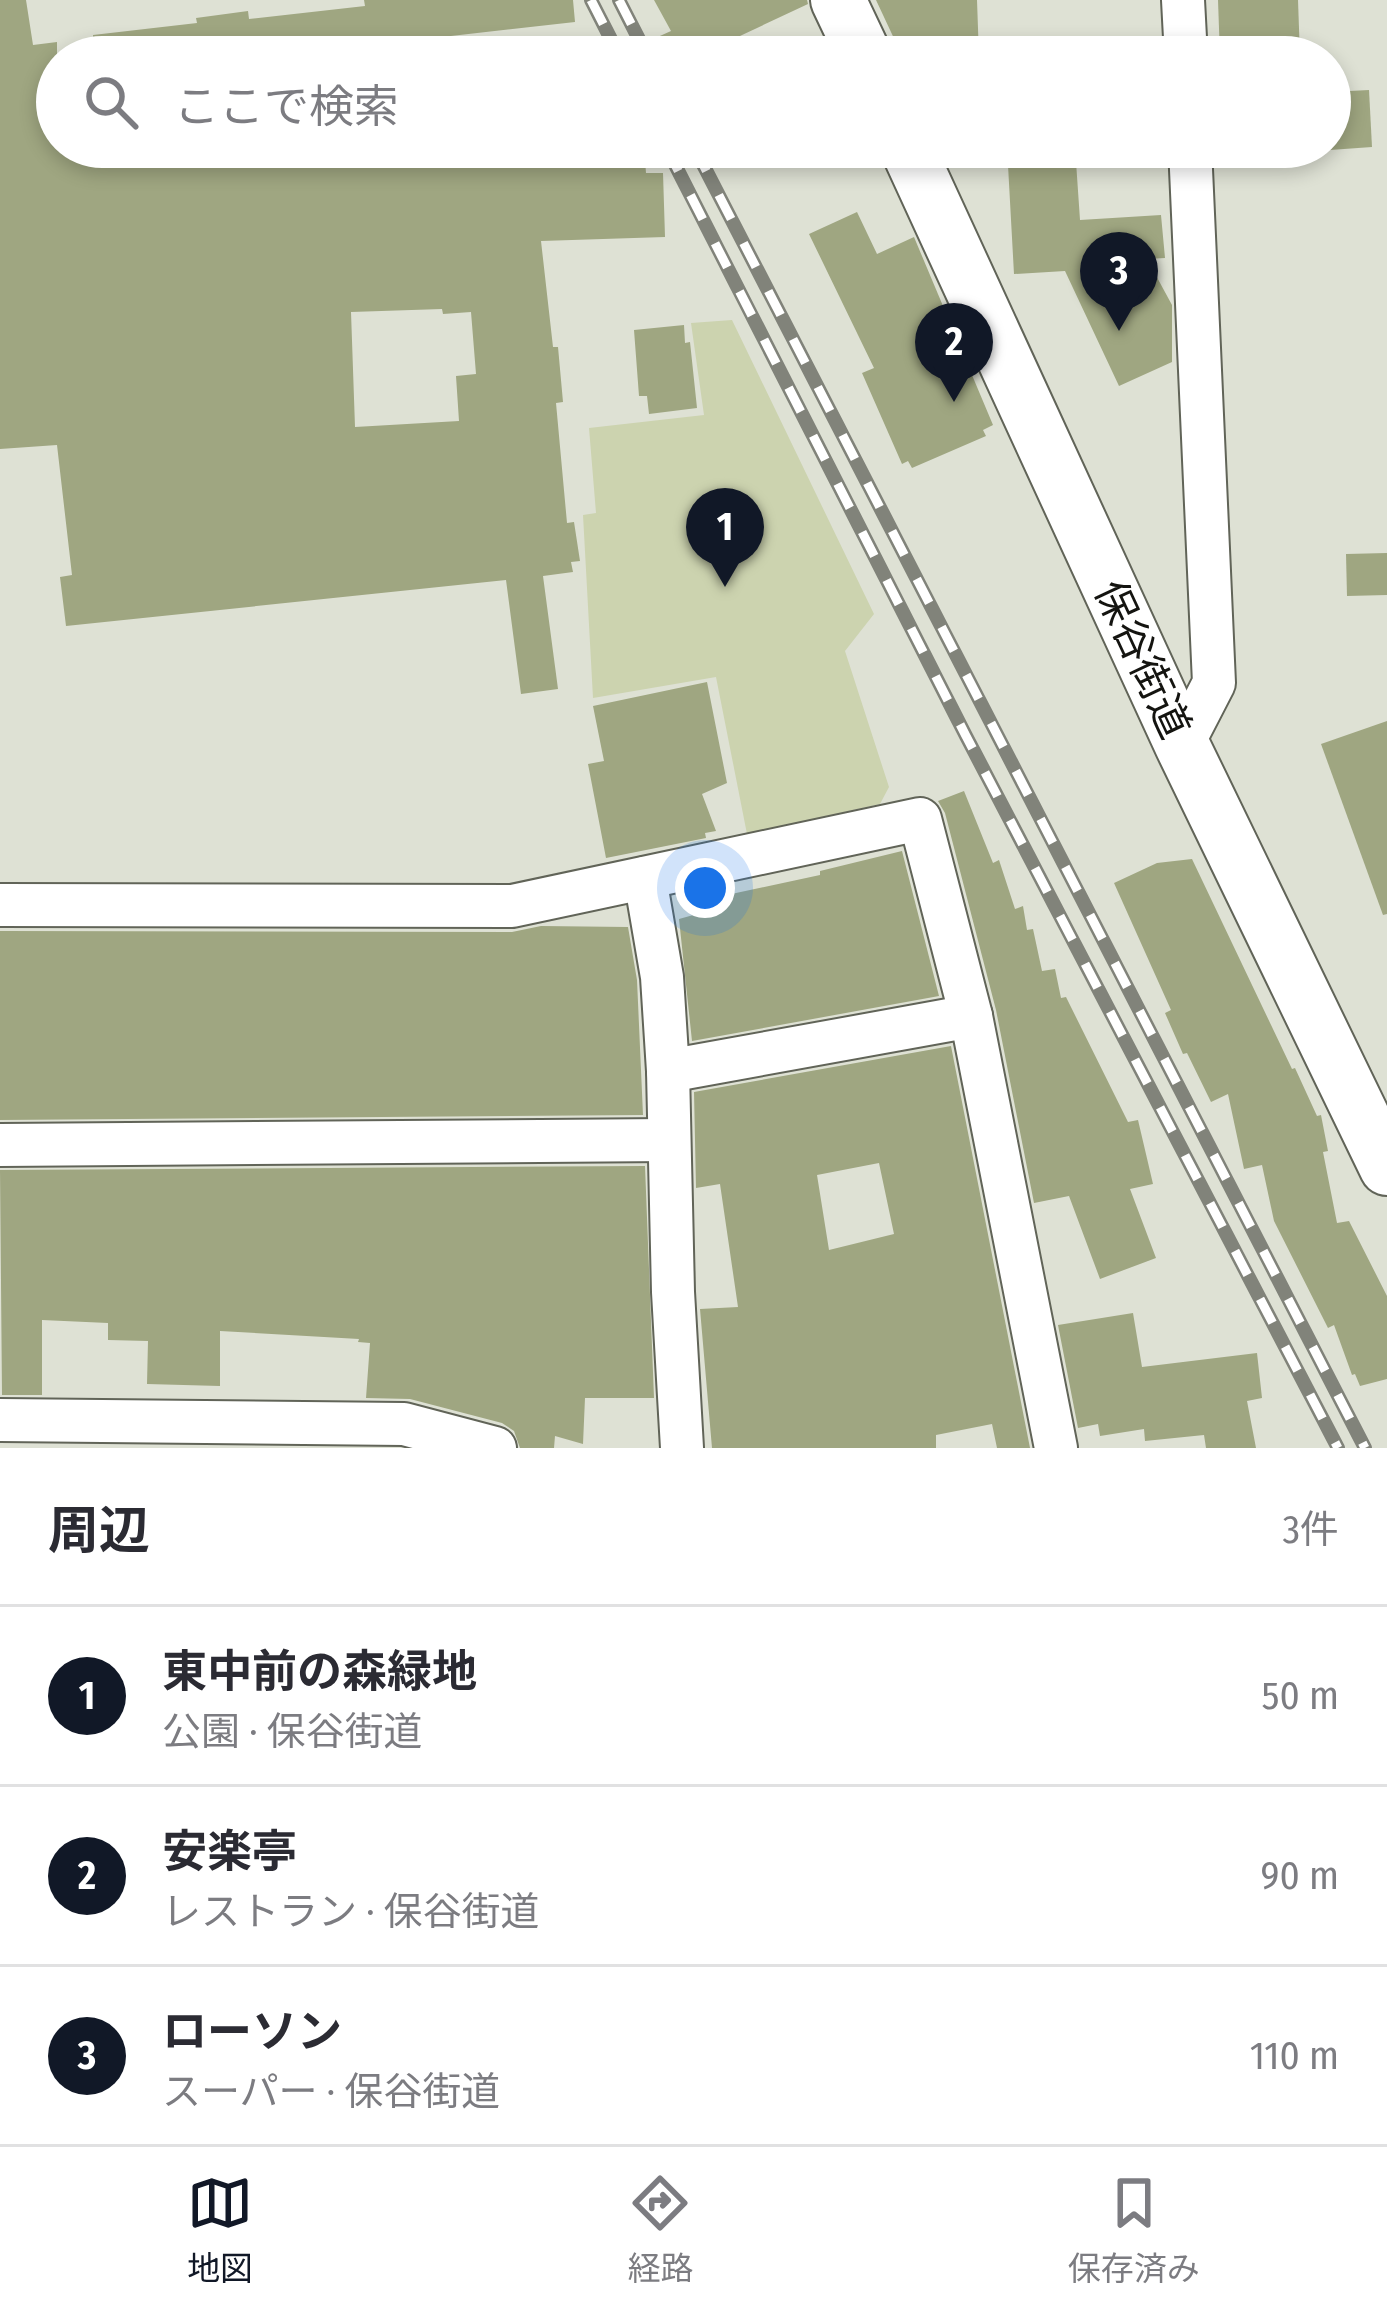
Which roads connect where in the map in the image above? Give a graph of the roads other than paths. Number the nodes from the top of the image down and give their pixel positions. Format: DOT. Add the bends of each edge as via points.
graph roads {
  1 [pos="838,0"];
  2 [pos="1183,0"];
  3 [pos="855,36"];
  4 [pos="1185,36"];
  5 [pos="917,168"];
  6 [pos="1191,168"];
  7 [pos="1182,745"];
  8 [pos="645,878"];
  9 [pos="0,905"];
  10 [pos="971,1016"];
  11 [pos="668,1071"];
  12 [pos="670,1140"];
  13 [pos="0,1145"];
  14 [pos="1387,1168"];
  15 [pos="0,1420"];
  16 [pos="115,1436"];
  17 [pos="495,1448"];
  18 [pos="682,1448"];
  19 [pos="1056,1448"];
  1 -- 3 [label="main road"];
  2 -- 4 [label="street"];
  5 -- 7 [label="main road, 保谷街道"];
  6 -- 7 [label="street" via="1214,683"];
  7 -- 14 [label="main road, 保谷街道"];
  8 -- 9 [label="street" via="512,906"];
  8 -- 10 [label="street" via="920,819"];
  8 -- 11 [label="street"];
  10 -- 11 [label="street"];
  10 -- 19 [label="street"];
  11 -- 12 [label="street"];
  12 -- 13 [label="street"];
  12 -- 18 [label="street"];
  15 -- 16 [label="street"];
  16 -- 17 [label="street" via="295,1420 404,1424"];
}
